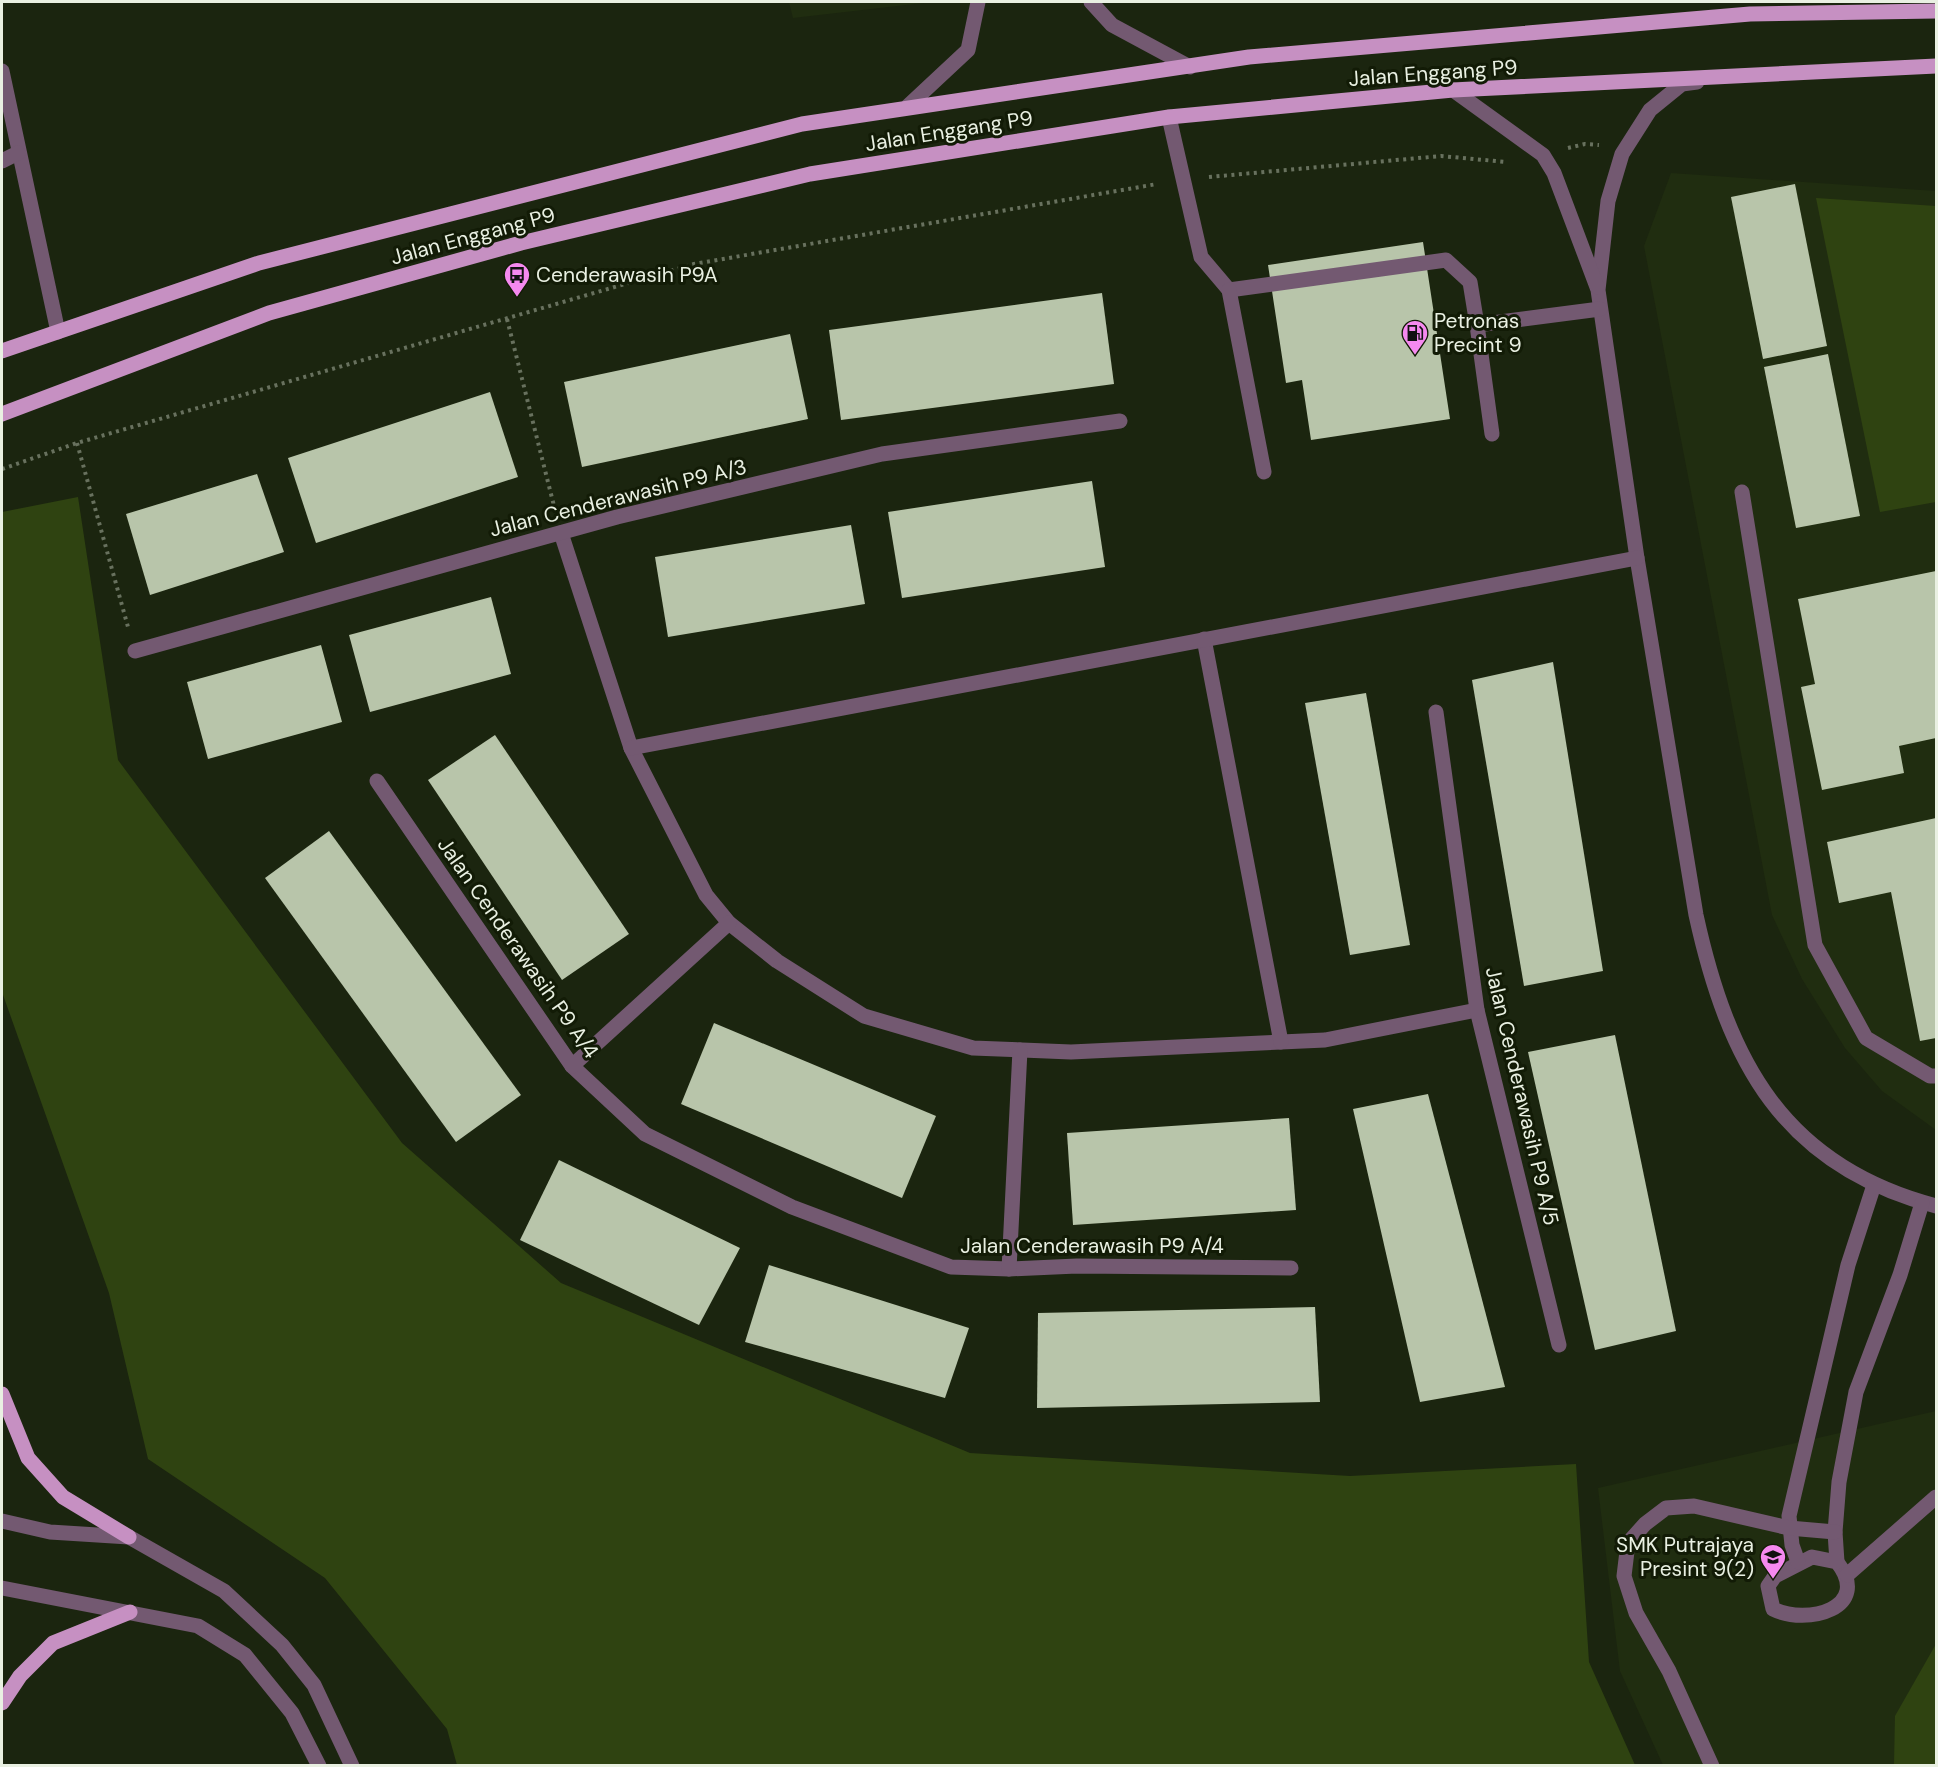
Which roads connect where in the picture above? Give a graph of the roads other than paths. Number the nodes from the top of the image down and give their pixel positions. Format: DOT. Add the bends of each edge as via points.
graph roads {
  1 [pos="978,2"];
  2 [pos="1091,2"];
  3 [pos="1936,11"];
  4 [pos="1190,67"];
  5 [pos="1935,67"];
  6 [pos="2,71"];
  7 [pos="1724,77"];
  8 [pos="1453,90"];
  9 [pos="908,106"];
  10 [pos="1168,117"];
  11 [pos="18,153"];
  12 [pos="2,160"];
  13 [pos="1229,290"];
  14 [pos="1598,290"];
  15 [pos="1600,309"];
  16 [pos="1477,325"];
  17 [pos="58,332"];
  18 [pos="2,351"];
  19 [pos="2,414"];
  20 [pos="1120,421"];
  21 [pos="1492,434"];
  22 [pos="1264,472"];
  23 [pos="1742,492"];
  24 [pos="561,533"];
  25 [pos="1637,558"];
  26 [pos="1204,639"];
  27 [pos="135,651"];
  28 [pos="1436,712"];
  29 [pos="631,748"];
  30 [pos="377,781"];
  31 [pos="729,923"];
  32 [pos="1477,1010"];
  33 [pos="1281,1042"];
  34 [pos="1020,1050"];
  35 [pos="572,1066"];
  36 [pos="1936,1076"];
  37 [pos="1874,1185"];
  38 [pos="1929,1204"];
  39 [pos="1291,1268"];
  40 [pos="1009,1269"];
  41 [pos="1559,1345"];
  42 [pos="2,1394"];
  43 [pos="1936,1497"];
  44 [pos="2,1521"];
  45 [pos="1789,1528"];
  46 [pos="1835,1532"];
  47 [pos="129,1537"];
  48 [pos="1798,1562"];
  49 [pos="1837,1562"];
  50 [pos="1847,1575"];
  51 [pos="2,1588"];
  52 [pos="130,1612"];
  53 [pos="2,1702"];
  54 [pos="319,1766"];
  55 [pos="352,1766"];
  56 [pos="1712,1766"];
  1 -- 9 [label="street" via="968,50"];
  2 -- 4 [label="street" via="1112,25"];
  3 -- 4 [label="main road, Jalan Enggang P9" via="1750,14 1249,57"];
  4 -- 9 [label="main road, Jalan Enggang P9"];
  5 -- 7 [label="main road, Jalan Enggang P9"];
  6 -- 11 [label="street"];
  7 -- 8 [label="main road, Jalan Enggang P9"];
  7 -- 14 [label="street" via="1682,84 1650,110 1622,154 1608,201"];
  8 -- 10 [label="main road, Jalan Enggang P9"];
  8 -- 14 [label="street" via="1543,155 1554,173"];
  9 -- 17 [label="main road, Jalan Enggang P9" via="802,124 259,263"];
  10 -- 13 [label="street" via="1201,257"];
  10 -- 19 [label="main road, Jalan Enggang P9" via="810,174 521,243 269,313"];
  11 -- 12 [label="street"];
  11 -- 17 [label="street"];
  13 -- 16 [label="street" via="1446,260 1470,282"];
  13 -- 22 [label="street"];
  14 -- 15 [label="street"];
  15 -- 16 [label="street"];
  15 -- 25 [label="street"];
  16 -- 21 [label="street"];
  17 -- 18 [label="main road, Jalan Enggang P9"];
  20 -- 24 [label="street, Jalan Cenderawasih P9 A/3" via="882,454"];
  23 -- 36 [label="street" via="1815,945 1866,1038"];
  24 -- 27 [label="street, Jalan Cenderawasih P9 A/3"];
  24 -- 29 [label="street"];
  25 -- 26 [label="street"];
  25 -- 37 [label="street" via="1696,915 1721,1008 1749,1069 1772,1104 1801,1136 1835,1163"];
  26 -- 29 [label="street"];
  26 -- 33 [label="street"];
  28 -- 32 [label="street, Jalan Cenderawasih P9 A/5"];
  29 -- 31 [label="street" via="684,857 706,895"];
  30 -- 35 [label="street, Jalan Cenderawasih P9 A/4"];
  31 -- 34 [label="street" via="777,961 864,1016 973,1048"];
  31 -- 35 [label="street"];
  32 -- 33 [label="street" via="1325,1040"];
  32 -- 41 [label="street, Jalan Cenderawasih P9 A/5"];
  33 -- 34 [label="street" via="1071,1052"];
  34 -- 40 [label="street"];
  35 -- 40 [label="street, Jalan Cenderawasih P9 A/4" via="645,1134 792,1207 951,1267"];
  37 -- 38 [label="street"];
  37 -- 45 [label="street" via="1848,1265"];
  38 -- 46 [label="street" via="1856,1392 1840,1478"];
  39 -- 40 [label="street, Jalan Cenderawasih P9 A/4"];
  42 -- 47 [label="main road" via="28,1458 56,1490"];
  43 -- 50 [label="street"];
  44 -- 47 [label="street" via="50,1532"];
  45 -- 46 [label="street"];
  45 -- 48 [label="street"];
  45 -- 56 [label="street" via="1694,1506 1666,1508 1628,1543 1624,1576 1636,1613 1670,1671"];
  46 -- 49 [label="street"];
  47 -- 55 [label="street" via="224,1591 282,1645 314,1685"];
  48 -- 49 [label="street" via="1812,1557"];
  48 -- 50 [label="street" via="1775,1576 1768,1586 1773,1609 1782,1614 1816,1616 1829,1611 1842,1603 1848,1592"];
  49 -- 50 [label="street"];
  51 -- 52 [label="street"];
  52 -- 53 [label="main road" via="53,1643 20,1676"];
  52 -- 54 [label="street" via="198,1626 245,1655 292,1713"];
}
